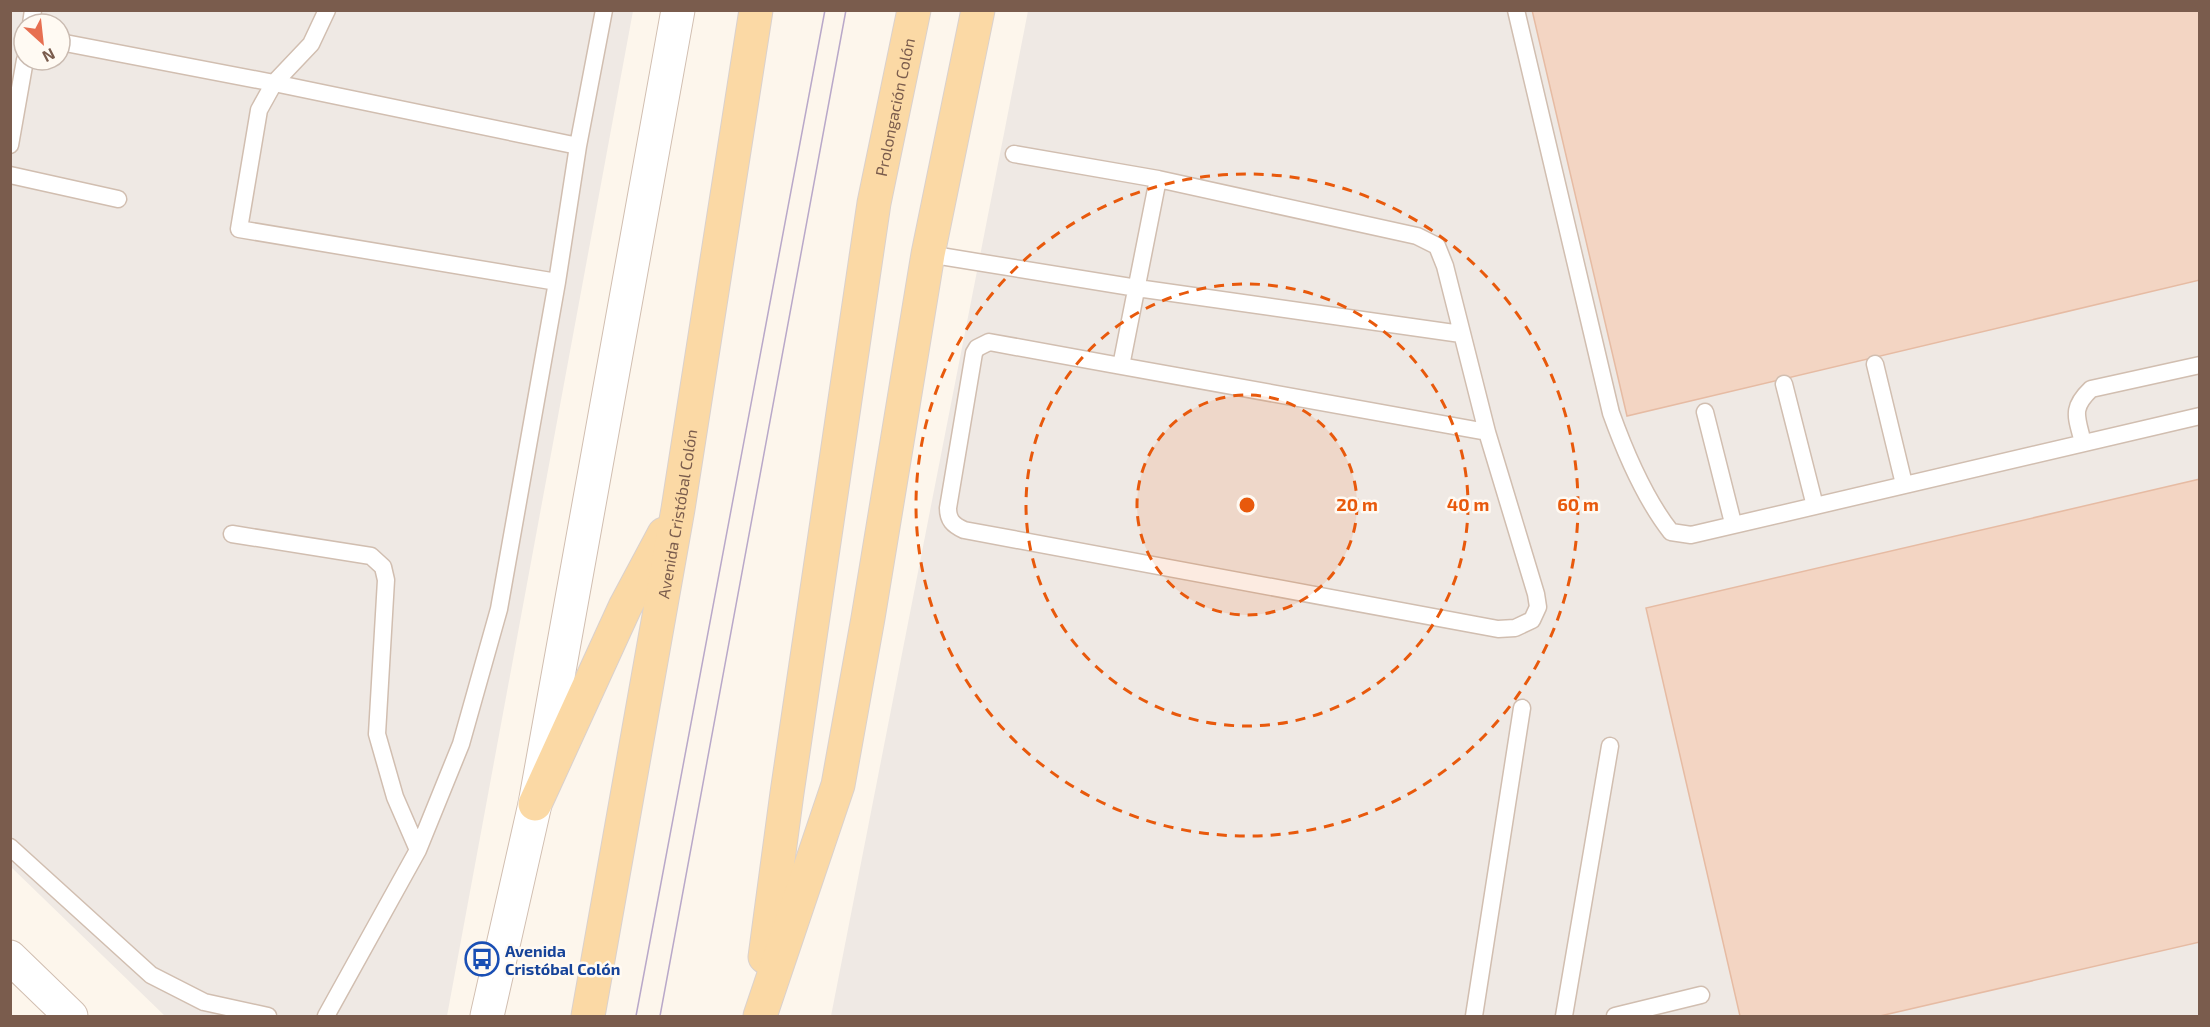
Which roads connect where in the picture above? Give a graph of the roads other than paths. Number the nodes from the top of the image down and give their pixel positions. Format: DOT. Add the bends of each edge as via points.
graph roads {
  1 [pos="327,10"];
  2 [pos="604,10"];
  3 [pos="678,10"];
  4 [pos="756,10"];
  5 [pos="914,10"];
  6 [pos="978,10"];
  7 [pos="1516,10"];
  8 [pos="72,44"];
  9 [pos="23,72"];
  10 [pos="274,83"];
  11 [pos="10,145"];
  12 [pos="578,146"];
  13 [pos="1014,154"];
  14 [pos="10,175"];
  15 [pos="1158,179"];
  16 [pos="118,199"];
  17 [pos="928,254"];
  18 [pos="557,282"];
  19 [pos="1137,288"];
  20 [pos="1461,334"];
  21 [pos="1875,364"];
  22 [pos="2199,365"];
  23 [pos="1121,366"];
  24 [pos="1784,384"];
  25 [pos="1705,412"];
  26 [pos="2199,416"];
  27 [pos="1487,432"];
  28 [pos="2083,443"];
  29 [pos="1904,484"];
  30 [pos="1815,506"];
  31 [pos="678,509"];
  32 [pos="1733,524"];
  33 [pos="232,534"];
  34 [pos="1522,708"];
  35 [pos="1610,746"];
  36 [pos="535,804"];
  37 [pos="10,847"];
  38 [pos="418,850"];
  39 [pos="10,957"];
  40 [pos="1701,995"];
  41 [pos="71,1017"];
  42 [pos="268,1017"];
  43 [pos="326,1017"];
  44 [pos="487,1017"];
  45 [pos="588,1017"];
  46 [pos="759,1017"];
  47 [pos="1474,1017"];
  48 [pos="1564,1017"];
  49 [pos="1615,1017"];
  1 -- 10 [label="lane" via="311,44"];
  2 -- 12 [label="lane"];
  3 -- 36 [label="street"];
  4 -- 31 [label="main road, Avenida Cristóbal Colón"];
  5 -- 46 [label="main road, Prolongación Colón" via="874,203 787,793"];
  6 -- 17 [label="main road"];
  7 -- 32 [label="lane" via="1611,413 1621,441 1671,532 1691,535"];
  8 -- 10 [label="lane"];
  9 -- 11 [label="lane"];
  10 -- 12 [label="lane"];
  10 -- 18 [label="lane" via="259,110 239,229"];
  12 -- 18 [label="lane"];
  13 -- 15 [label="lane"];
  14 -- 16 [label="lane"];
  15 -- 19 [label="lane"];
  15 -- 20 [label="lane" via="1428,240 1442,256"];
  17 -- 19 [label="lane"];
  17 -- 46 [label="main road" via="838,785"];
  18 -- 38 [label="lane" via="499,609 461,744"];
  19 -- 20 [label="lane"];
  19 -- 23 [label="lane"];
  20 -- 27 [label="lane"];
  21 -- 29 [label="lane"];
  22 -- 28 [label="lane" via="2091,389 2079,400 2076,413"];
  23 -- 27 [label="lane"];
  23 -- 27 [label="lane" via="990,342 977,348 972,357 948,508 951,521 964,530 1498,629 1515,628 1532,620 1538,607"];
  24 -- 30 [label="lane"];
  25 -- 32 [label="lane"];
  26 -- 28 [label="lane"];
  28 -- 29 [label="lane"];
  29 -- 30 [label="lane"];
  30 -- 32 [label="lane"];
  31 -- 36 [label="main road" via="625,606"];
  31 -- 45 [label="main road, Avenida Cristóbal Colón"];
  33 -- 38 [label="lane" via="371,556 383,567 386,580 377,734 394,796"];
  34 -- 47 [label="lane"];
  35 -- 48 [label="lane"];
  36 -- 44 [label="street"];
  37 -- 42 [label="lane" via="151,975 204,1002"];
  38 -- 43 [label="lane"];
  39 -- 41 [label="street"];
  40 -- 49 [label="lane"];
}
